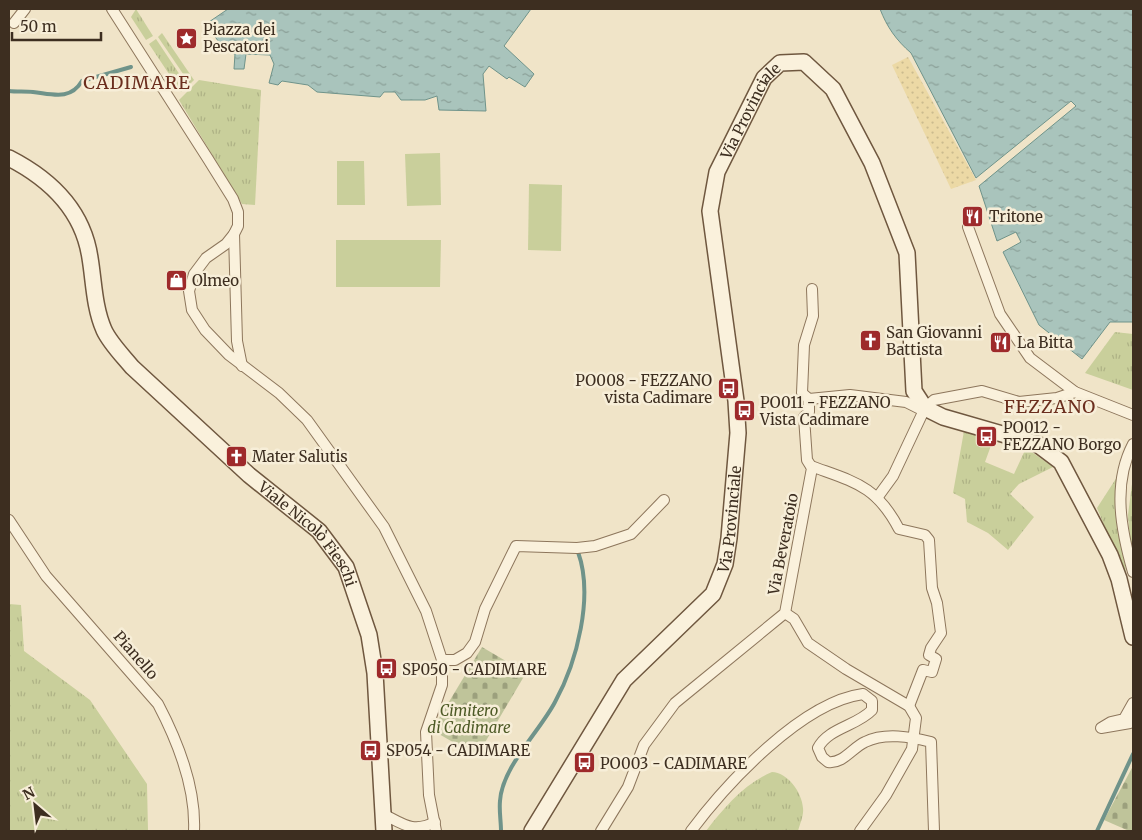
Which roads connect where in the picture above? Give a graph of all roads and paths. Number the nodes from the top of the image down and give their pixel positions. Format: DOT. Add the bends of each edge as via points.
graph roads {
  1 [pos="25,9"];
  2 [pos="112,11"];
  3 [pos="14,23"];
  4 [pos="9,158"];
  5 [pos="968,227"];
  6 [pos="234,234"];
  7 [pos="812,289"];
  8 [pos="243,367"];
  9 [pos="1075,392"];
  10 [pos="809,399"];
  11 [pos="925,408"];
  12 [pos="1133,415"];
  13 [pos="1132,449"];
  14 [pos="811,466"];
  15 [pos="877,498"];
  16 [pos="664,500"];
  17 [pos="9,520"];
  18 [pos="1133,572"];
  19 [pos="785,613"];
  20 [pos="1133,637"];
  21 [pos="442,660"];
  22 [pos="1133,703"];
  23 [pos="909,706"];
  24 [pos="1133,719"];
  25 [pos="914,738"];
  26 [pos="381,813"];
  27 [pos="435,827"];
  28 [pos="412,830"];
  29 [pos="194,831"];
  30 [pos="384,831"];
  31 [pos="532,831"];
  32 [pos="601,831"];
  33 [pos="691,831"];
  34 [pos="860,831"];
  35 [pos="934,831"];
  1 -- 3 [label="street"];
  2 -- 6 [label="street" via="233,199 238,216"];
  4 -- 26 [label="main road, Viale Nicolò Fieschi" via="41,177 74,212 88,245 97,307 104,329 116,348 132,367 249,475 318,532 346,567 368,635 375,673"];
  5 -- 9 [label="street" via="1000,314 1019,344 1043,369"];
  6 -- 8 [label="street" via="237,340"];
  6 -- 8 [label="street" via="206,258 194,274 189,290 192,310 205,330"];
  7 -- 10 [label="street" via="813,316 804,345 801,380 802,394"];
  8 -- 21 [label="street" via="279,393 307,420 384,527 426,611"];
  9 -- 11 [label="street" via="1057,398 1019,402 982,391 934,400"];
  9 -- 12 [label="street"];
  10 -- 11 [label="street" via="850,395 906,402"];
  10 -- 14 [label="street, Via Beveratoio" via="809,412 804,417 807,460"];
  11 -- 15 [label="street" via="893,476"];
  11 -- 20 [label="main road" via="943,417 1037,444 1060,462 1110,554"];
  11 -- 31 [label="main road, Via Provinciale" via="914,391 912,374 907,253 872,164 833,89 804,62 780,62 764,78 717,172 710,211 738,433 726,564 713,594 624,680"];
  13 -- 18 [label="street" via="1121,478 1120,502"];
  14 -- 15 [label="street" via="868,488"];
  14 -- 19 [label="street, Via Beveratoio"];
  15 -- 23 [label="street" via="900,528 925,535 928,540 932,588 941,634 930,648 929,655 936,659 932,672 923,670"];
  16 -- 21 [label="street" via="631,534 594,546 516,546 485,609 475,642 467,653 455,660"];
  17 -- 29 [label="street, Pianello" via="46,576 158,704 170,727 191,789"];
  19 -- 23 [label="street" via="794,619 808,643"];
  19 -- 32 [label="street, Via Beveratoio" via="675,703 644,745 628,787"];
  21 -- 27 [label="street" via="442,685 426,732 429,795"];
  22 -- 24 [label="street" via="1124,719 1101,728 1130,723"];
  23 -- 25 [label="street" via="916,718"];
  25 -- 33 [label="street" via="874,738 837,762 828,762 818,748 822,741 869,714 873,706 870,698 863,694 826,705 796,724 767,749"];
  25 -- 34 [label="street" via="894,783"];
  25 -- 35 [label="street" via="931,742"];
  26 -- 28 [label="street"];
  26 -- 30 [label="main road, Viale Nicolò Fieschi"];
  27 -- 28 [label="street"];
}
